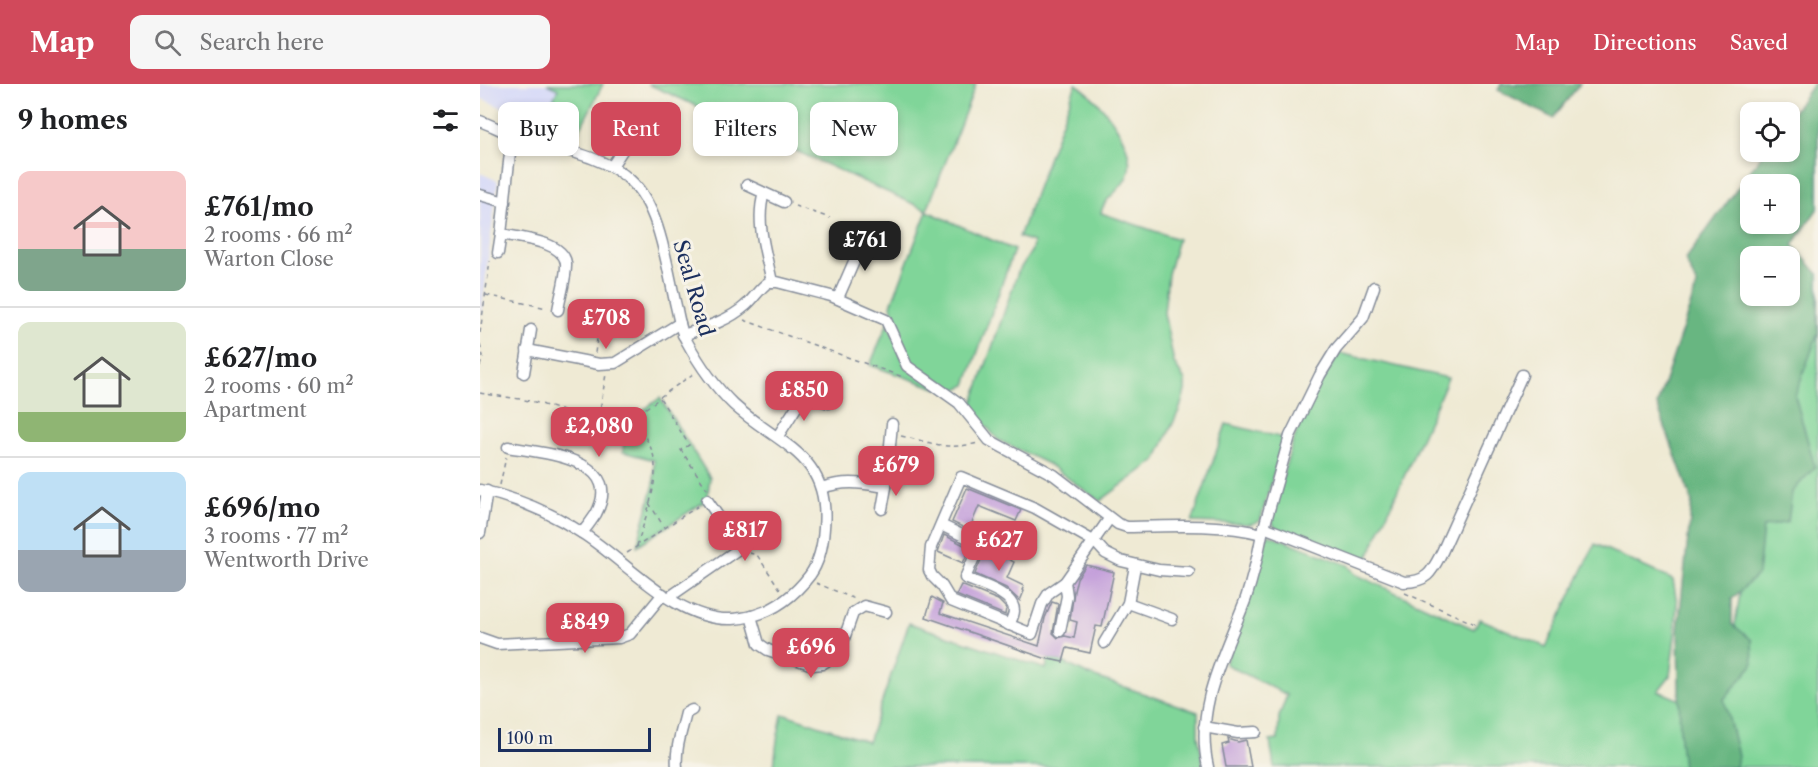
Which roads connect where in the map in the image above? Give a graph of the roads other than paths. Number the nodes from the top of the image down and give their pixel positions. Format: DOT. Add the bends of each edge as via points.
graph roads {
  1 [pos="480,121"];
  2 [pos="498,129"];
  3 [pos="510,156"];
  4 [pos="579,156"];
  5 [pos="619,156"];
  6 [pos="612,166"];
  7 [pos="747,185"];
  8 [pos="764,193"];
  9 [pos="480,195"];
  10 [pos="505,202"];
  11 [pos="784,202"];
  12 [pos="854,229"];
  13 [pos="501,234"];
  14 [pos="866,234"];
  15 [pos="879,240"];
  16 [pos="498,253"];
  17 [pos="772,282"];
  18 [pos="1374,286"];
  19 [pos="838,298"];
  20 [pos="558,310"];
  21 [pos="682,329"];
  22 [pos="531,330"];
  23 [pos="527,350"];
  24 [pos="524,373"];
  25 [pos="1522,375"];
  26 [pos="829,403"];
  27 [pos="891,429"];
  28 [pos="778,436"];
  29 [pos="508,447"];
  30 [pos="886,487"];
  31 [pos="821,488"];
  32 [pos="483,490"];
  33 [pos="707,500"];
  34 [pos="882,510"];
  35 [pos="1109,519"];
  36 [pos="941,525"];
  37 [pos="1263,531"];
  38 [pos="480,533"];
  39 [pos="582,533"];
  40 [pos="1095,542"];
  41 [pos="1135,566"];
  42 [pos="1189,572"];
  43 [pos="1065,582"];
  44 [pos="665,596"];
  45 [pos="1128,603"];
  46 [pos="886,612"];
  47 [pos="751,616"];
  48 [pos="1172,619"];
  49 [pos="1009,625"];
  50 [pos="1060,632"];
  51 [pos="480,638"];
  52 [pos="1104,643"];
  53 [pos="692,710"];
  54 [pos="1204,726"];
  55 [pos="1256,732"];
  56 [pos="677,767"];
  57 [pos="1208,767"];
  1 -- 2 [label="street, Seal Road"];
  3 -- 10 [label="street"];
  4 -- 6 [label="street, Seal Road"];
  5 -- 6 [label="street"];
  6 -- 21 [label="street, Seal Road" via="646,197"];
  7 -- 8 [label="street"];
  8 -- 11 [label="street"];
  8 -- 17 [label="street" via="761,225"];
  9 -- 10 [label="street"];
  10 -- 13 [label="street"];
  12 -- 14 [label="street"];
  13 -- 16 [label="street"];
  13 -- 20 [label="street" via="552,246 561,252 566,264"];
  14 -- 15 [label="street"];
  14 -- 19 [label="street"];
  17 -- 19 [label="street"];
  17 -- 21 [label="street" via="732,315 705,327"];
  18 -- 37 [label="street" via="1363,318 1336,350 1296,421"];
  19 -- 35 [label="street" via="888,322 907,366 959,403 989,440 1054,475"];
  21 -- 23 [label="street" via="608,364"];
  21 -- 28 [label="street, Seal Road" via="715,385 735,406"];
  22 -- 23 [label="street"];
  23 -- 24 [label="street"];
  25 -- 37 [label="street" via="1442,552 1427,576 1404,582"];
  26 -- 28 [label="street" via="804,395"];
  27 -- 30 [label="street"];
  28 -- 31 [label="street, Seal Road" via="808,462"];
  29 -- 39 [label="street" via="568,458 595,474 601,496 597,513"];
  30 -- 31 [label="street" via="839,482"];
  30 -- 34 [label="street"];
  31 -- 47 [label="street, Seal Road" via="823,544 814,568 799,590 786,600"];
  32 -- 38 [label="street"];
  32 -- 39 [label="street, Seal Road" via="515,500"];
  33 -- 44 [label="street" via="740,548"];
  35 -- 37 [label="street" via="1127,527"];
  35 -- 40 [label="street"];
  36 -- 40 [label="street" via="961,477 1035,508"];
  36 -- 49 [label="street" via="929,558 932,576 951,601"];
  36 -- 49 [label="street" via="980,544 965,578 1005,595 1014,612"];
  37 -- 54 [label="street" via="1247,595 1209,695"];
  39 -- 44 [label="street, Seal Road"];
  40 -- 41 [label="street" via="1105,553"];
  40 -- 43 [label="street"];
  41 -- 42 [label="street"];
  41 -- 45 [label="street"];
  43 -- 49 [label="street" via="1049,593 1042,604 1032,634"];
  43 -- 50 [label="street" via="1067,596"];
  44 -- 47 [label="street, Seal Road" via="691,612 712,618"];
  44 -- 51 [label="street" via="630,634 619,638 497,644"];
  45 -- 48 [label="street"];
  45 -- 52 [label="street"];
  46 -- 47 [label="street" via="864,606 853,613 839,653 822,664 759,644"];
  53 -- 56 [label="street" via="686,713"];
  54 -- 55 [label="street" via="1238,733"];
  54 -- 57 [label="street"];
}
